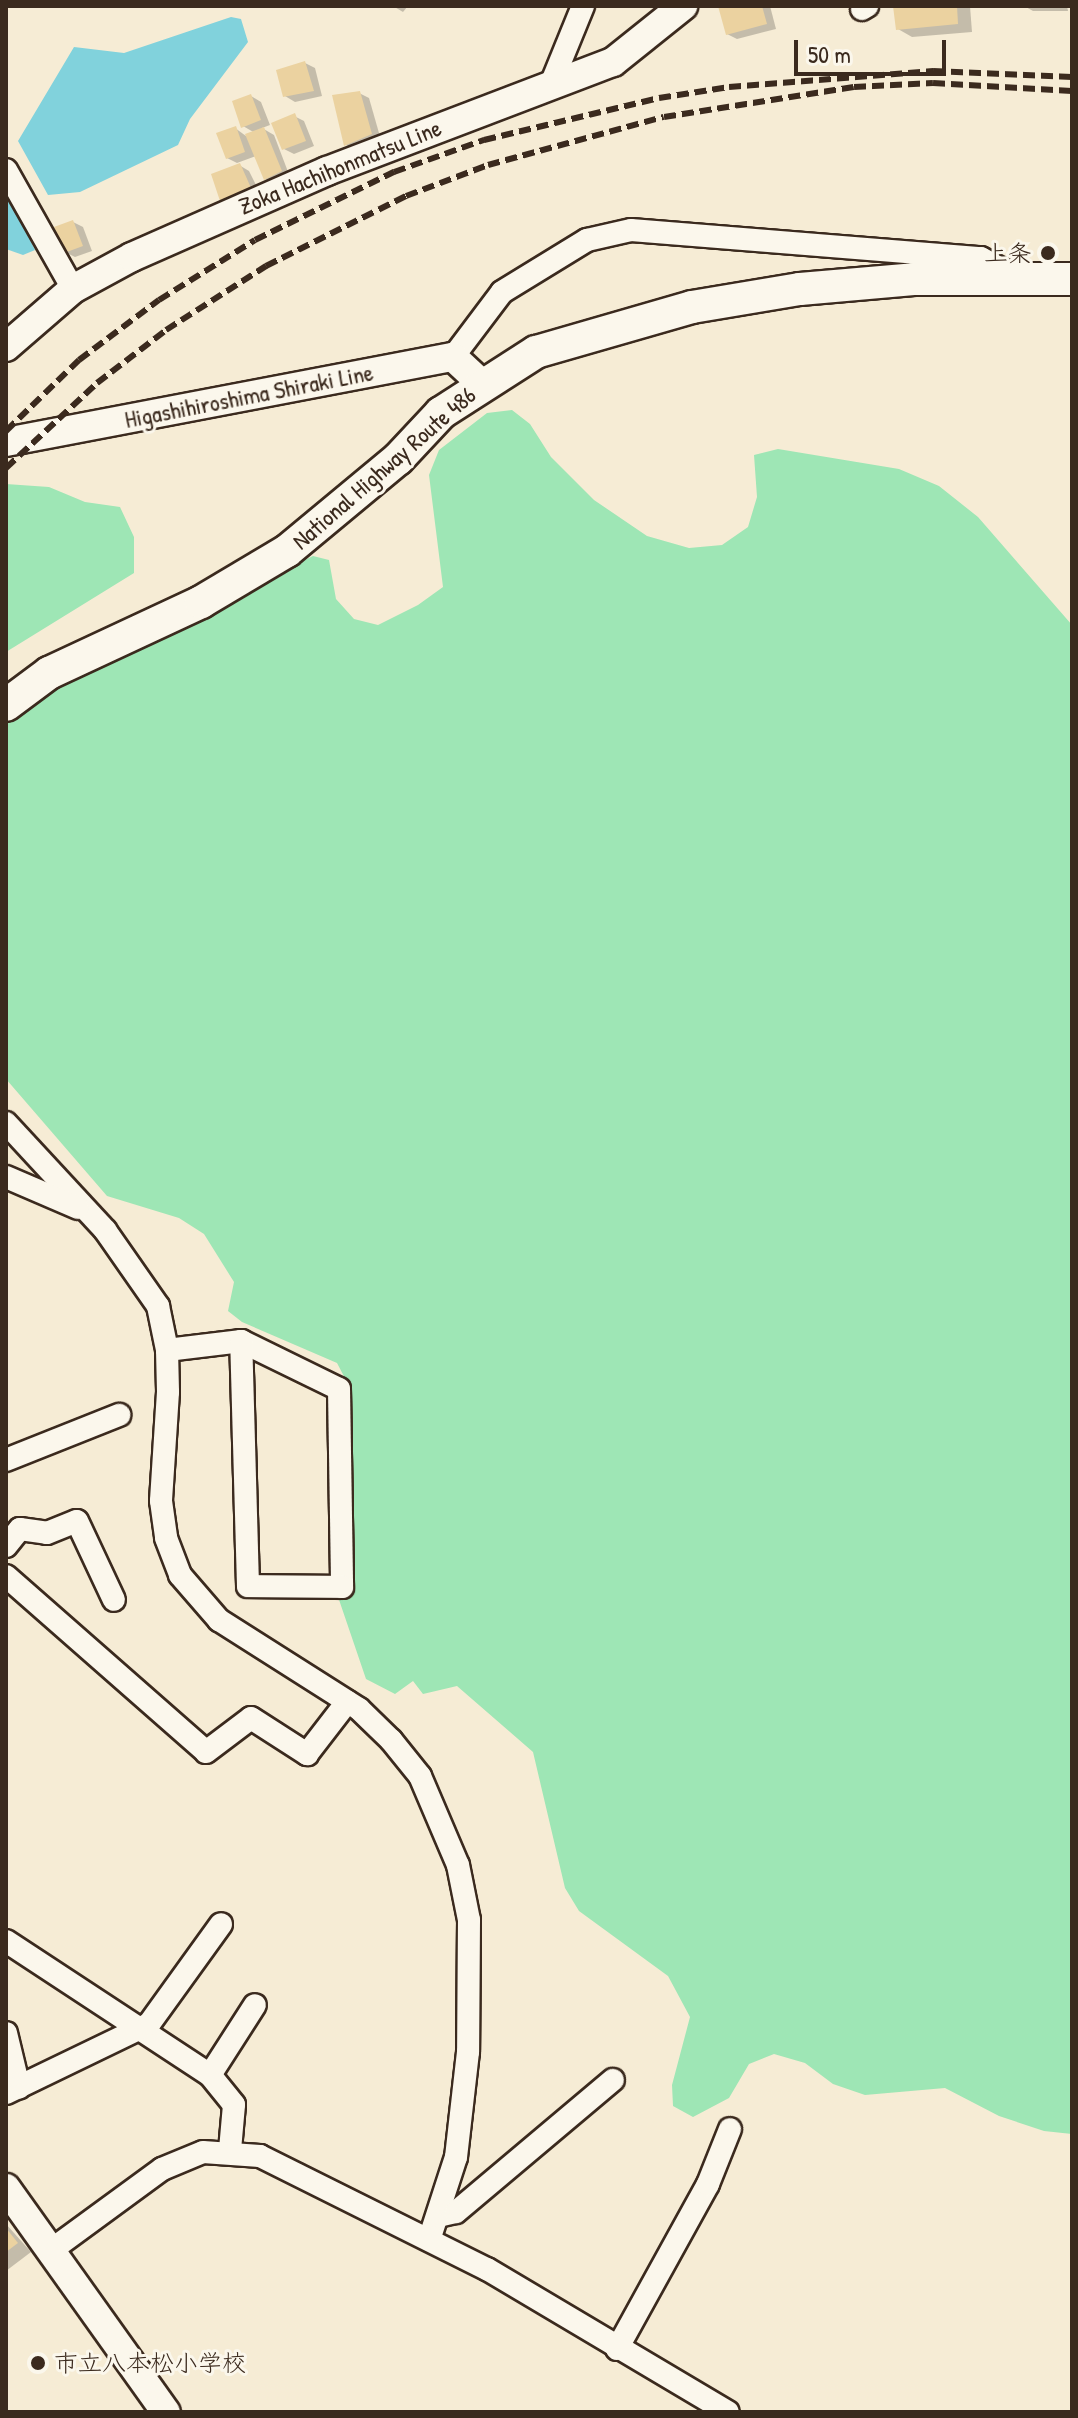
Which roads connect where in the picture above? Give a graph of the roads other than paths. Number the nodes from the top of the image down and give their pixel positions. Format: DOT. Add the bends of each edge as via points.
graph roads {
  1 [pos="583,6"];
  2 [pos="683,6"];
  3 [pos="552,82"];
  4 [pos="6,170"];
  5 [pos="1013,276"];
  6 [pos="1072,279"];
  7 [pos="73,289"];
  8 [pos="6,347"];
  9 [pos="453,357"];
  10 [pos="482,384"];
  11 [pos="6,442"];
  12 [pos="6,705"];
  13 [pos="6,1123"];
  14 [pos="6,1177"];
  15 [pos="88,1212"];
  16 [pos="241,1341"];
  17 [pos="167,1350"];
  18 [pos="119,1415"];
  19 [pos="6,1460"];
  20 [pos="6,1546"];
  21 [pos="6,1576"];
  22 [pos="114,1600"];
  23 [pos="347,1702"];
  24 [pos="221,1924"];
  25 [pos="6,1941"];
  26 [pos="255,2005"];
  27 [pos="139,2030"];
  28 [pos="6,2033"];
  29 [pos="210,2075"];
  30 [pos="613,2080"];
  31 [pos="13,2090"];
  32 [pos="730,2129"];
  33 [pos="230,2150"];
  34 [pos="6,2188"];
  35 [pos="438,2216"];
  36 [pos="429,2240"];
  37 [pos="50,2251"];
  38 [pos="617,2349"];
  39 [pos="166,2412"];
  40 [pos="728,2412"];
  1 -- 3 [label="street"];
  2 -- 3 [label="main road, Zoka Hachihonmatsu Line" via="613,62"];
  3 -- 7 [label="main road, Zoka Hachihonmatsu Line" via="259,200"];
  4 -- 7 [label="street"];
  5 -- 6 [label="highway, National Highway Route 486"];
  5 -- 9 [label="street" via="981,258 631,230 587,240 502,292"];
  5 -- 10 [label="highway, National Highway Route 486" via="800,289 692,307 536,352"];
  7 -- 8 [label="main road, Zoka Hachihonmatsu Line"];
  9 -- 10 [label="main road"];
  9 -- 11 [label="main road, Higashihiroshima Shiraki Line"];
  10 -- 12 [label="highway, National Highway Route 486" via="441,413 398,459 287,551 201,602 49,673"];
  13 -- 15 [label="street"];
  14 -- 15 [label="street"];
  15 -- 17 [label="street" via="134,1265 158,1306"];
  16 -- 16 [label="street" via="339,1389 342,1587 248,1586"];
  16 -- 17 [label="street"];
  17 -- 23 [label="street" via="161,1501 166,1538 180,1575 219,1620"];
  18 -- 19 [label="street"];
  20 -- 22 [label="street" via="20,1529 47,1533 77,1521"];
  21 -- 23 [label="street" via="206,1752 251,1718 307,1754"];
  23 -- 35 [label="street" via="391,1740 420,1776 458,1865 469,1920 464,2106"];
  24 -- 27 [label="street" via="149,2024"];
  25 -- 27 [label="street"];
  26 -- 29 [label="street"];
  27 -- 29 [label="street"];
  27 -- 31 [label="street"];
  28 -- 31 [label="street"];
  29 -- 33 [label="street" via="234,2105"];
  30 -- 35 [label="street" via="456,2212"];
  32 -- 38 [label="street" via="708,2184"];
  33 -- 36 [label="street" via="297,2173"];
  33 -- 37 [label="street" via="203,2152 162,2169"];
  34 -- 37 [label="main road"];
  35 -- 36 [label="street"];
  36 -- 38 [label="street"];
  37 -- 39 [label="main road"];
  38 -- 40 [label="street"];
}
